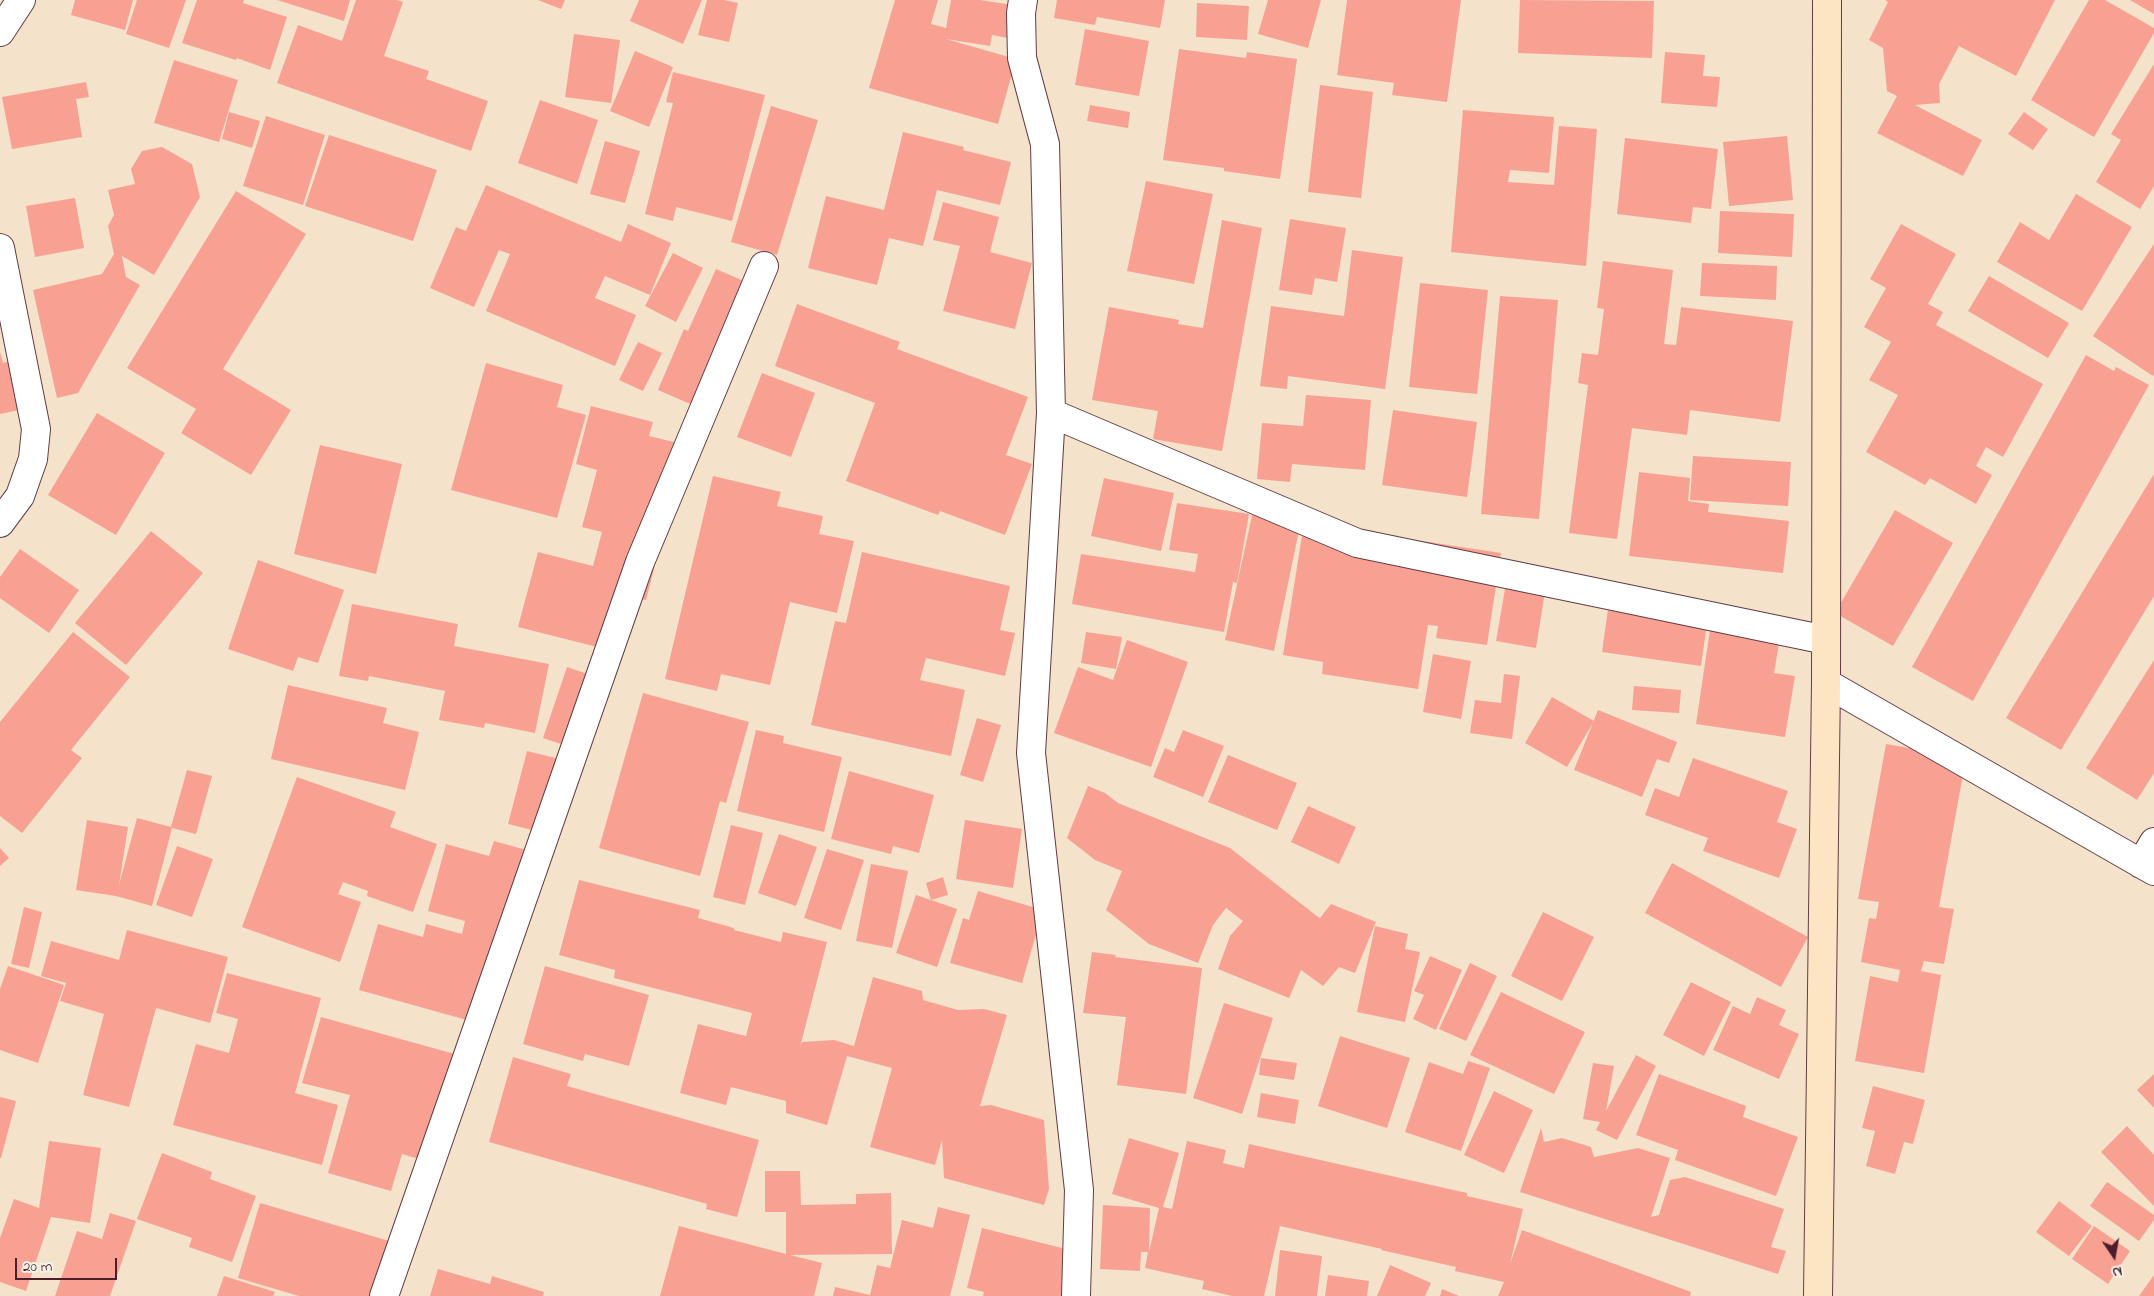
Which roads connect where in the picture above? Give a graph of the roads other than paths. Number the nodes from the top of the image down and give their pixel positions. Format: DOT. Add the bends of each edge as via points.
graph roads {
  1 [pos="21,0"];
  2 [pos="1023,0"];
  3 [pos="1827,0"];
  4 [pos="0,32"];
  5 [pos="0,248"];
  6 [pos="764,266"];
  7 [pos="1051,413"];
  8 [pos="0,524"];
  9 [pos="1826,640"];
  10 [pos="1826,683"];
  11 [pos="2150,859"];
  12 [pos="384,1296"];
  13 [pos="1076,1296"];
  14 [pos="1818,1296"];
  1 -- 4 [label="street"];
  2 -- 7 [label="street" via="1022,58 1045,144"];
  3 -- 9 [label="street"];
  5 -- 8 [label="street" via="36,430 33,459 20,496"];
  6 -- 12 [label="street" via="640,562"];
  7 -- 9 [label="street" via="1357,542"];
  7 -- 13 [label="street" via="1031,753 1079,1190"];
  9 -- 10 [label="street"];
  10 -- 11 [label="street"];
  10 -- 14 [label="street"];
}
